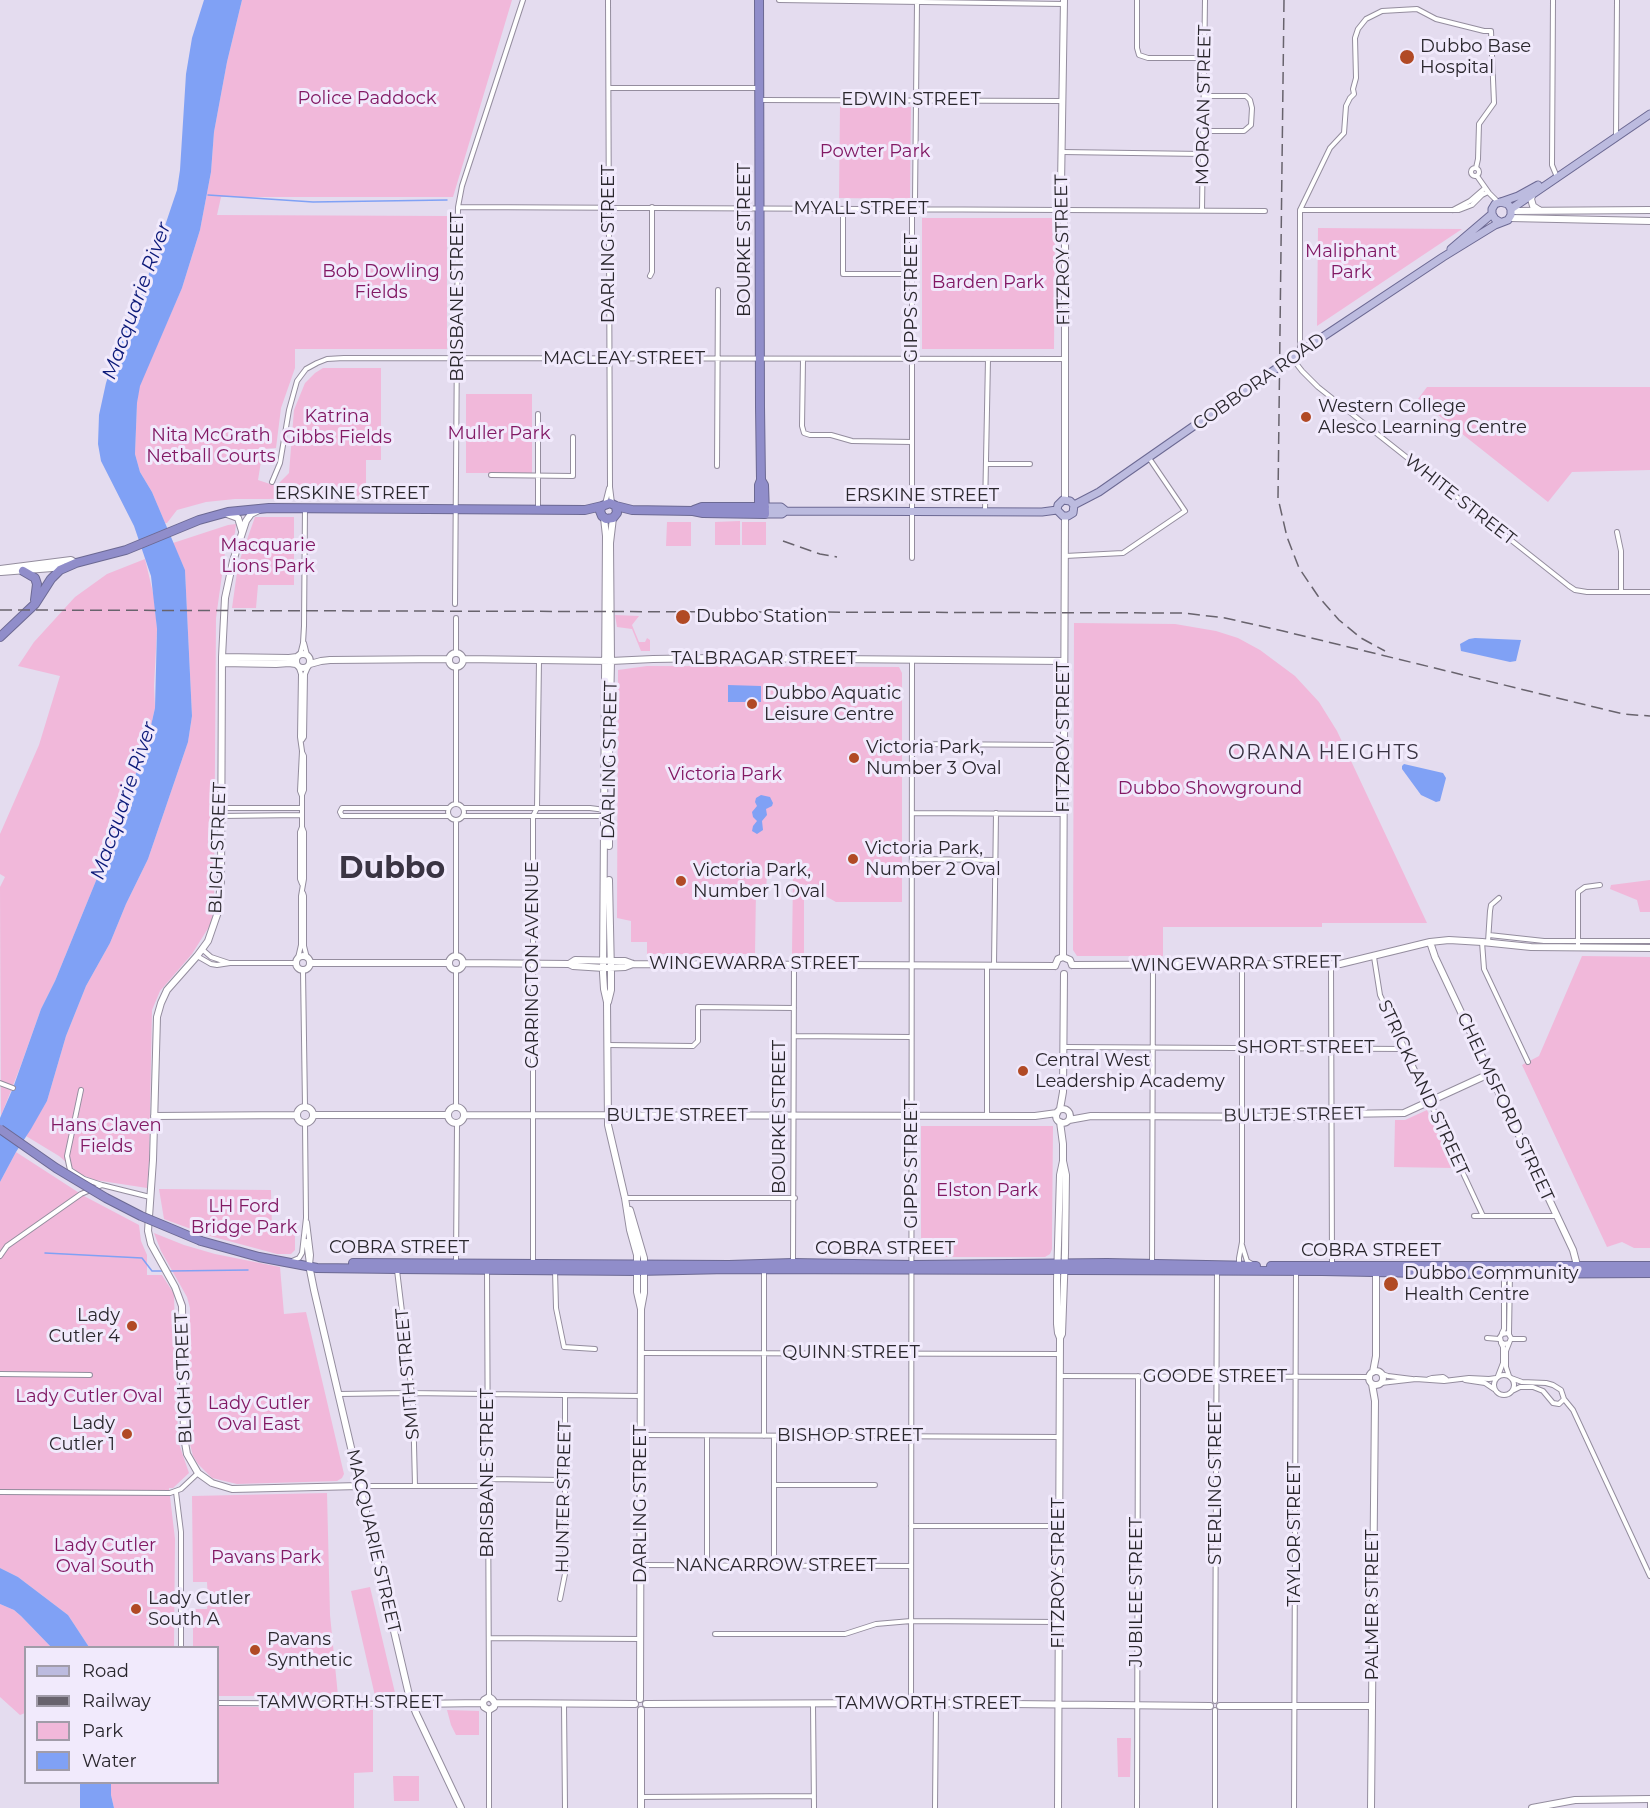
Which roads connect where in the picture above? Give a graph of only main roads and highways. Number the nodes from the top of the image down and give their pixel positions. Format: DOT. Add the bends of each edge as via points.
graph roads {
  1 [pos="759,0"];
  2 [pos="1650,114"];
  3 [pos="1557,177"];
  4 [pos="1496,206"];
  5 [pos="1511,212"];
  6 [pos="1500,222"];
  7 [pos="1443,257"];
  8 [pos="1074,505"];
  9 [pos="611,509"];
  10 [pos="585,510"];
  11 [pos="762,510"];
  12 [pos="1058,510"];
  13 [pos="23,571"];
  14 [pos="34,604"];
  15 [pos="0,637"];
  16 [pos="0,1129"];
  17 [pos="309,1265"];
  18 [pos="1332,1265"];
  19 [pos="397,1266"];
  20 [pos="456,1266"];
  21 [pos="1650,1266"];
  22 [pos="533,1267"];
  23 [pos="1217,1268"];
  24 [pos="1257,1268"];
  25 [pos="1362,1269"];
  26 [pos="1578,1269"];
  27 [pos="1507,1270"];
  28 [pos="1322,1271"];
  29 [pos="1650,1273"];
  1 -- 11 [label="highway, BOURKE STREET"];
  2 -- 3 [label="main road, COBBORA ROAD"];
  3 -- 4 [label="main road, COBBORA ROAD"];
  3 -- 5 [label="main road, COBBORA ROAD"];
  4 -- 5 [label="main road" via="1508,204"];
  4 -- 6 [label="main road" via="1495,219"];
  4 -- 7 [label="main road, COBBORA ROAD"];
  5 -- 6 [label="main road"];
  6 -- 7 [label="main road, COBBORA ROAD"];
  7 -- 8 [label="main road, COBBORA ROAD" via="1093,496"];
  8 -- 12 [label="main road" via="1065,500 1059,503"];
  8 -- 12 [label="main road" via="1073,513 1065,517"];
  9 -- 10 [label="highway, ERSKINE STREET"];
  9 -- 10 [label="highway, ERSKINE STREET" via="609,519"];
  9 -- 11 [label="highway, ERSKINE STREET"];
  10 -- 14 [label="highway, ERSKINE STREET" via="243,509 217,514 126,550 66,567 56,573"];
  11 -- 12 [label="main road, ERSKINE STREET" via="782,514"];
  13 -- 14 [label="highway" via="35,578 37,584"];
  14 -- 15 [label="highway"];
  16 -- 17 [label="highway, bridge" via="90,1189 141,1216 218,1247"];
  17 -- 19 [label="highway, COBRA STREET"];
  17 -- 19 [label="highway, COBRA STREET"];
  18 -- 24 [label="highway, COBRA STREET"];
  18 -- 25 [label="highway, COBRA STREET"];
  18 -- 28 [label="highway"];
  19 -- 20 [label="highway, COBRA STREET"];
  20 -- 22 [label="highway, COBRA STREET"];
  20 -- 22 [label="highway, COBRA STREET" via="470,1263"];
  21 -- 26 [label="highway, COBRA STREET"];
  22 -- 23 [label="highway, COBRA STREET"];
  23 -- 24 [label="highway, COBRA STREET"];
  23 -- 24 [label="highway, COBRA STREET"];
  24 -- 28 [label="highway, COBRA STREET"];
  25 -- 27 [label="highway, COBRA STREET"];
  25 -- 27 [label="highway, COBRA STREET" via="1371,1267 1376,1273"];
  25 -- 28 [label="highway, COBRA STREET"];
  26 -- 27 [label="highway, COBRA STREET"];
  26 -- 29 [label="highway, COBRA STREET"];
}
